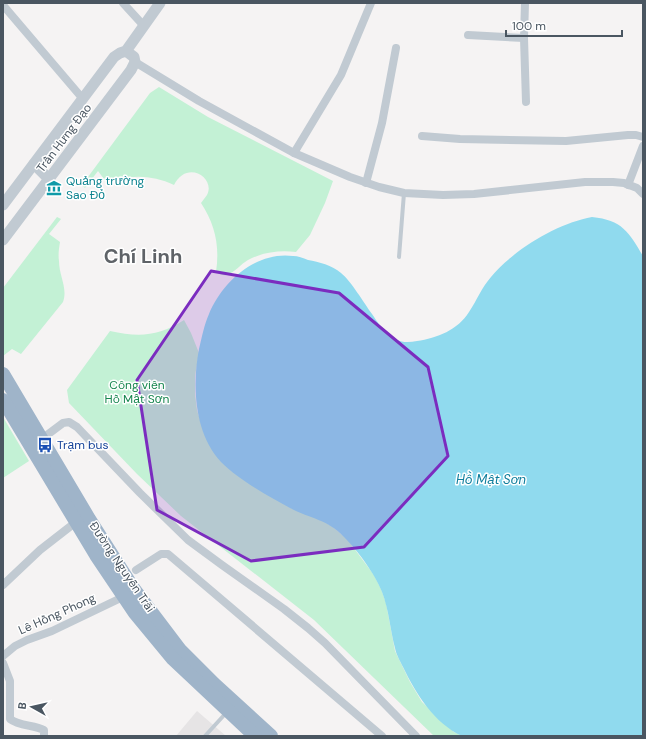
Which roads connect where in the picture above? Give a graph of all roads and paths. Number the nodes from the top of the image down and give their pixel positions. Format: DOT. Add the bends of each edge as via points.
graph roads {
  1 [pos="123,3"];
  2 [pos="160,3"];
  3 [pos="371,3"];
  4 [pos="525,3"];
  5 [pos="3,5"];
  6 [pos="144,26"];
  7 [pos="468,34"];
  8 [pos="524,38"];
  9 [pos="396,48"];
  10 [pos="126,51"];
  11 [pos="135,62"];
  12 [pos="83,99"];
  13 [pos="526,102"];
  14 [pos="422,136"];
  15 [pos="643,137"];
  16 [pos="643,146"];
  17 [pos="294,153"];
  18 [pos="34,164"];
  19 [pos="49,179"];
  20 [pos="366,183"];
  21 [pos="628,185"];
  22 [pos="404,193"];
  23 [pos="643,194"];
  24 [pos="3,205"];
  25 [pos="3,240"];
  26 [pos="398,257"];
  27 [pos="3,374"];
  28 [pos="3,400"];
  29 [pos="36,443"];
  30 [pos="76,522"];
  31 [pos="136,570"];
  32 [pos="3,585"];
  33 [pos="128,592"];
  34 [pos="3,656"];
  35 [pos="3,663"];
  36 [pos="227,711"];
  37 [pos="44,736"];
  38 [pos="205,736"];
  39 [pos="254,736"];
  40 [pos="271,736"];
  41 [pos="382,736"];
  42 [pos="416,736"];
  1 -- 6 [label="street"];
  2 -- 6 [label="street, Trần Hưng Đạo"];
  3 -- 17 [label="street" via="341,75"];
  4 -- 8 [label="street"];
  5 -- 12 [label="street"];
  6 -- 10 [label="street, Trần Hưng Đạo"];
  7 -- 8 [label="street"];
  8 -- 13 [label="street"];
  9 -- 20 [label="street" via="382,123"];
  10 -- 11 [label="street" via="134,57"];
  10 -- 12 [label="street, Trần Hưng Đạo" via="114,56"];
  11 -- 17 [label="street" via="199,101"];
  11 -- 19 [label="street, Trần Hưng Đạo"];
  12 -- 18 [label="street, Trần Hưng Đạo"];
  14 -- 15 [label="street" via="566,141 628,135"];
  16 -- 21 [label="street"];
  17 -- 20 [label="street"];
  18 -- 19 [label="street"];
  18 -- 24 [label="street, Trần Hưng Đạo"];
  19 -- 25 [label="street, Trần Hưng Đạo"];
  20 -- 22 [label="street"];
  21 -- 22 [label="street" via="585,182 474,194"];
  21 -- 23 [label="street" via="637,188"];
  22 -- 26 [label="lane"];
  27 -- 29 [label="highway, Đường Nguyễn Trãi"];
  28 -- 29 [label="highway, Đường Nguyễn Trãi"];
  29 -- 30 [label="highway, Đường Nguyễn Trãi"];
  29 -- 33 [label="highway, Đường Nguyễn Trãi" via="89,519"];
  29 -- 42 [label="street" via="63,423 69,422 77,426 188,540 308,628"];
  30 -- 32 [label="street" via="40,550"];
  30 -- 33 [label="highway, Đường Nguyễn Trãi" via="96,555"];
  31 -- 41 [label="street" via="161,554 168,554"];
  33 -- 34 [label="street, Lê Hồng Phong" via="52,631 15,646"];
  33 -- 36 [label="highway, Đường Nguyễn Trãi" via="172,659"];
  33 -- 40 [label="highway, Đường Nguyễn Trãi" via="180,650"];
  35 -- 37 [label="street" via="10,681 10,719 44,730"];
  36 -- 38 [label="lane"];
  36 -- 39 [label="highway, Đường Nguyễn Trãi"];
}
